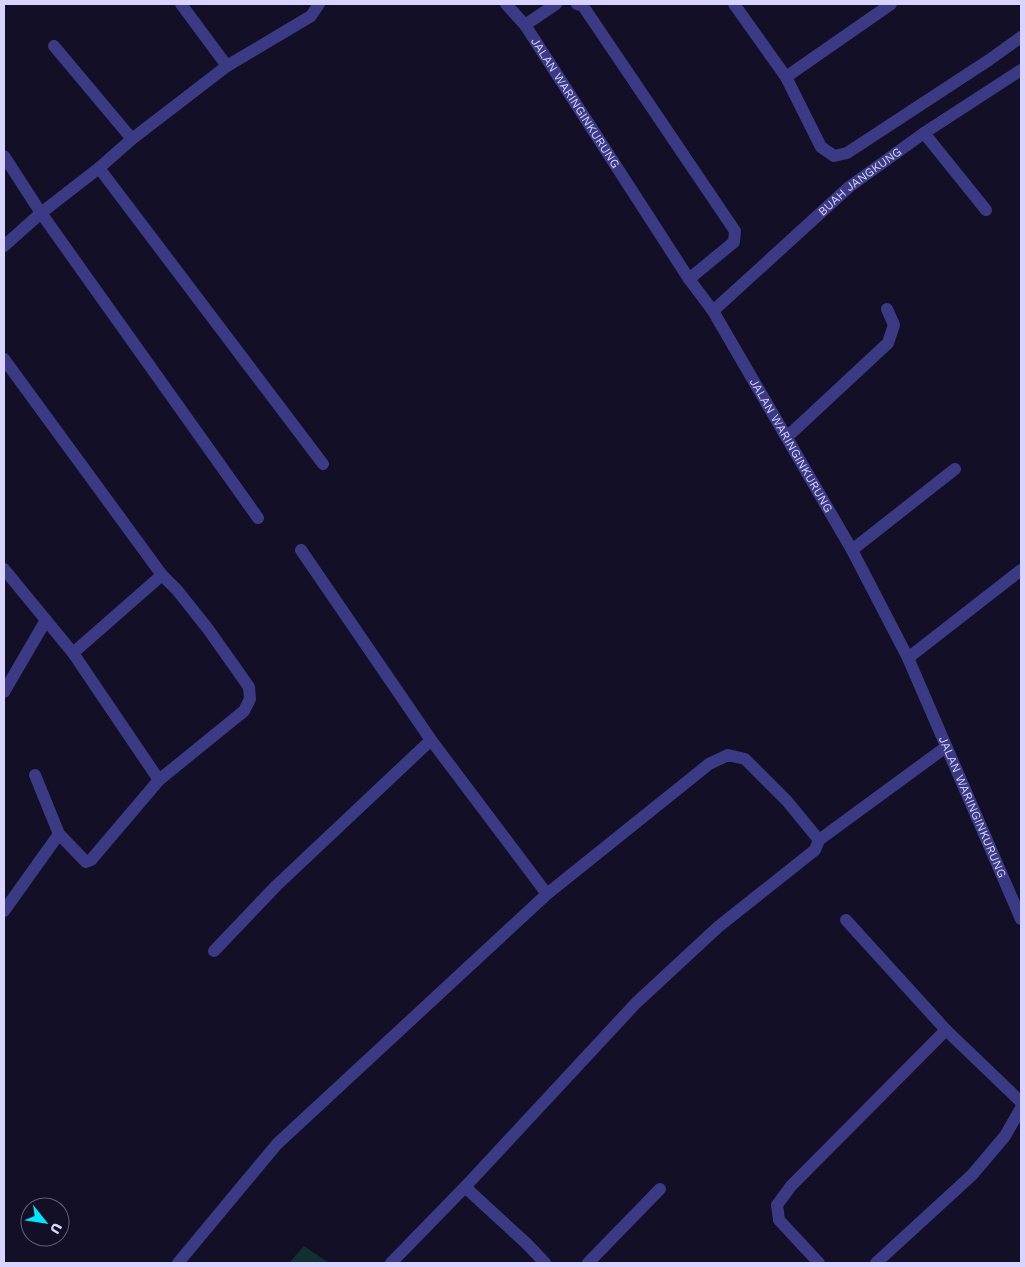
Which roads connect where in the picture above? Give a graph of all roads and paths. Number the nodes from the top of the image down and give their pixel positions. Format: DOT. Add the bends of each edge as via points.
graph roads {
  1 [pos="181,4"];
  2 [pos="319,4"];
  3 [pos="506,4"];
  4 [pos="556,4"];
  5 [pos="734,4"];
  6 [pos="891,4"];
  7 [pos="583,5"];
  8 [pos="525,25"];
  9 [pos="1021,36"];
  10 [pos="54,46"];
  11 [pos="227,66"];
  12 [pos="1021,70"];
  13 [pos="786,78"];
  14 [pos="924,132"];
  15 [pos="132,139"];
  16 [pos="4,156"];
  17 [pos="100,168"];
  18 [pos="986,210"];
  19 [pos="41,213"];
  20 [pos="4,246"];
  21 [pos="689,279"];
  22 [pos="887,309"];
  23 [pos="713,311"];
  24 [pos="4,359"];
  25 [pos="786,437"];
  26 [pos="323,464"];
  27 [pos="955,469"];
  28 [pos="258,518"];
  29 [pos="301,550"];
  30 [pos="852,550"];
  31 [pos="4,569"];
  32 [pos="1021,570"];
  33 [pos="162,575"];
  34 [pos="46,620"];
  35 [pos="73,653"];
  36 [pos="908,658"];
  37 [pos="4,692"];
  38 [pos="431,740"];
  39 [pos="946,747"];
  40 [pos="35,775"];
  41 [pos="159,780"];
  42 [pos="59,834"];
  43 [pos="819,840"];
  44 [pos="547,894"];
  45 [pos="1017,902"];
  46 [pos="4,911"];
  47 [pos="1021,919"];
  48 [pos="846,920"];
  49 [pos="214,951"];
  50 [pos="946,1030"];
  51 [pos="1021,1102"];
  52 [pos="1021,1108"];
  53 [pos="466,1187"];
  54 [pos="660,1189"];
  55 [pos="178,1263"];
  56 [pos="391,1263"];
  57 [pos="545,1263"];
  58 [pos="588,1263"];
  59 [pos="819,1263"];
  60 [pos="876,1263"];
  1 -- 11 [label="street"];
  2 -- 11 [label="street" via="311,16"];
  3 -- 8 [label="street, JALAN WARINGINKURUNG"];
  4 -- 8 [label="street"];
  5 -- 13 [label="street"];
  6 -- 13 [label="street"];
  7 -- 21 [label="street" via="735,231 734,242"];
  8 -- 21 [label="street, JALAN WARINGINKURUNG"];
  9 -- 13 [label="street" via="847,153 834,156 821,147"];
  10 -- 15 [label="street"];
  11 -- 15 [label="street"];
  12 -- 14 [label="street, BUAH JANGKUNG"];
  14 -- 18 [label="street"];
  14 -- 23 [label="street, BUAH JANGKUNG" via="849,187"];
  15 -- 17 [label="street"];
  16 -- 19 [label="street"];
  17 -- 19 [label="street"];
  17 -- 26 [label="street"];
  19 -- 20 [label="street"];
  19 -- 28 [label="street"];
  21 -- 23 [label="street, JALAN WARINGINKURUNG"];
  22 -- 25 [label="street" via="894,325 888,343"];
  23 -- 25 [label="street, JALAN WARINGINKURUNG"];
  24 -- 33 [label="street"];
  25 -- 30 [label="street, JALAN WARINGINKURUNG"];
  27 -- 30 [label="street"];
  29 -- 38 [label="street"];
  30 -- 36 [label="street, JALAN WARINGINKURUNG"];
  31 -- 34 [label="street"];
  32 -- 36 [label="street"];
  33 -- 35 [label="street"];
  33 -- 41 [label="street" via="208,629 249,687 250,699 244,711"];
  34 -- 35 [label="street"];
  34 -- 37 [label="street"];
  35 -- 41 [label="street"];
  36 -- 39 [label="street, JALAN WARINGINKURUNG"];
  38 -- 44 [label="street"];
  38 -- 49 [label="street" via="276,886"];
  39 -- 43 [label="street"];
  39 -- 45 [label="street, JALAN WARINGINKURUNG"];
  40 -- 42 [label="street"];
  41 -- 42 [label="street" via="92,860 83,860"];
  42 -- 46 [label="street"];
  43 -- 44 [label="street" via="787,800 744,759 728,755 709,764"];
  43 -- 53 [label="street" via="815,850 718,927 636,1003"];
  44 -- 55 [label="street" via="277,1144"];
  45 -- 47 [label="street, JALAN WARINGINKURUNG"];
  48 -- 50 [label="street"];
  50 -- 51 [label="street"];
  50 -- 59 [label="street" via="777,1205 779,1220"];
  52 -- 60 [label="street" via="1005,1136 972,1176"];
  53 -- 56 [label="street"];
  53 -- 57 [label="street"];
  54 -- 58 [label="street"];
}
